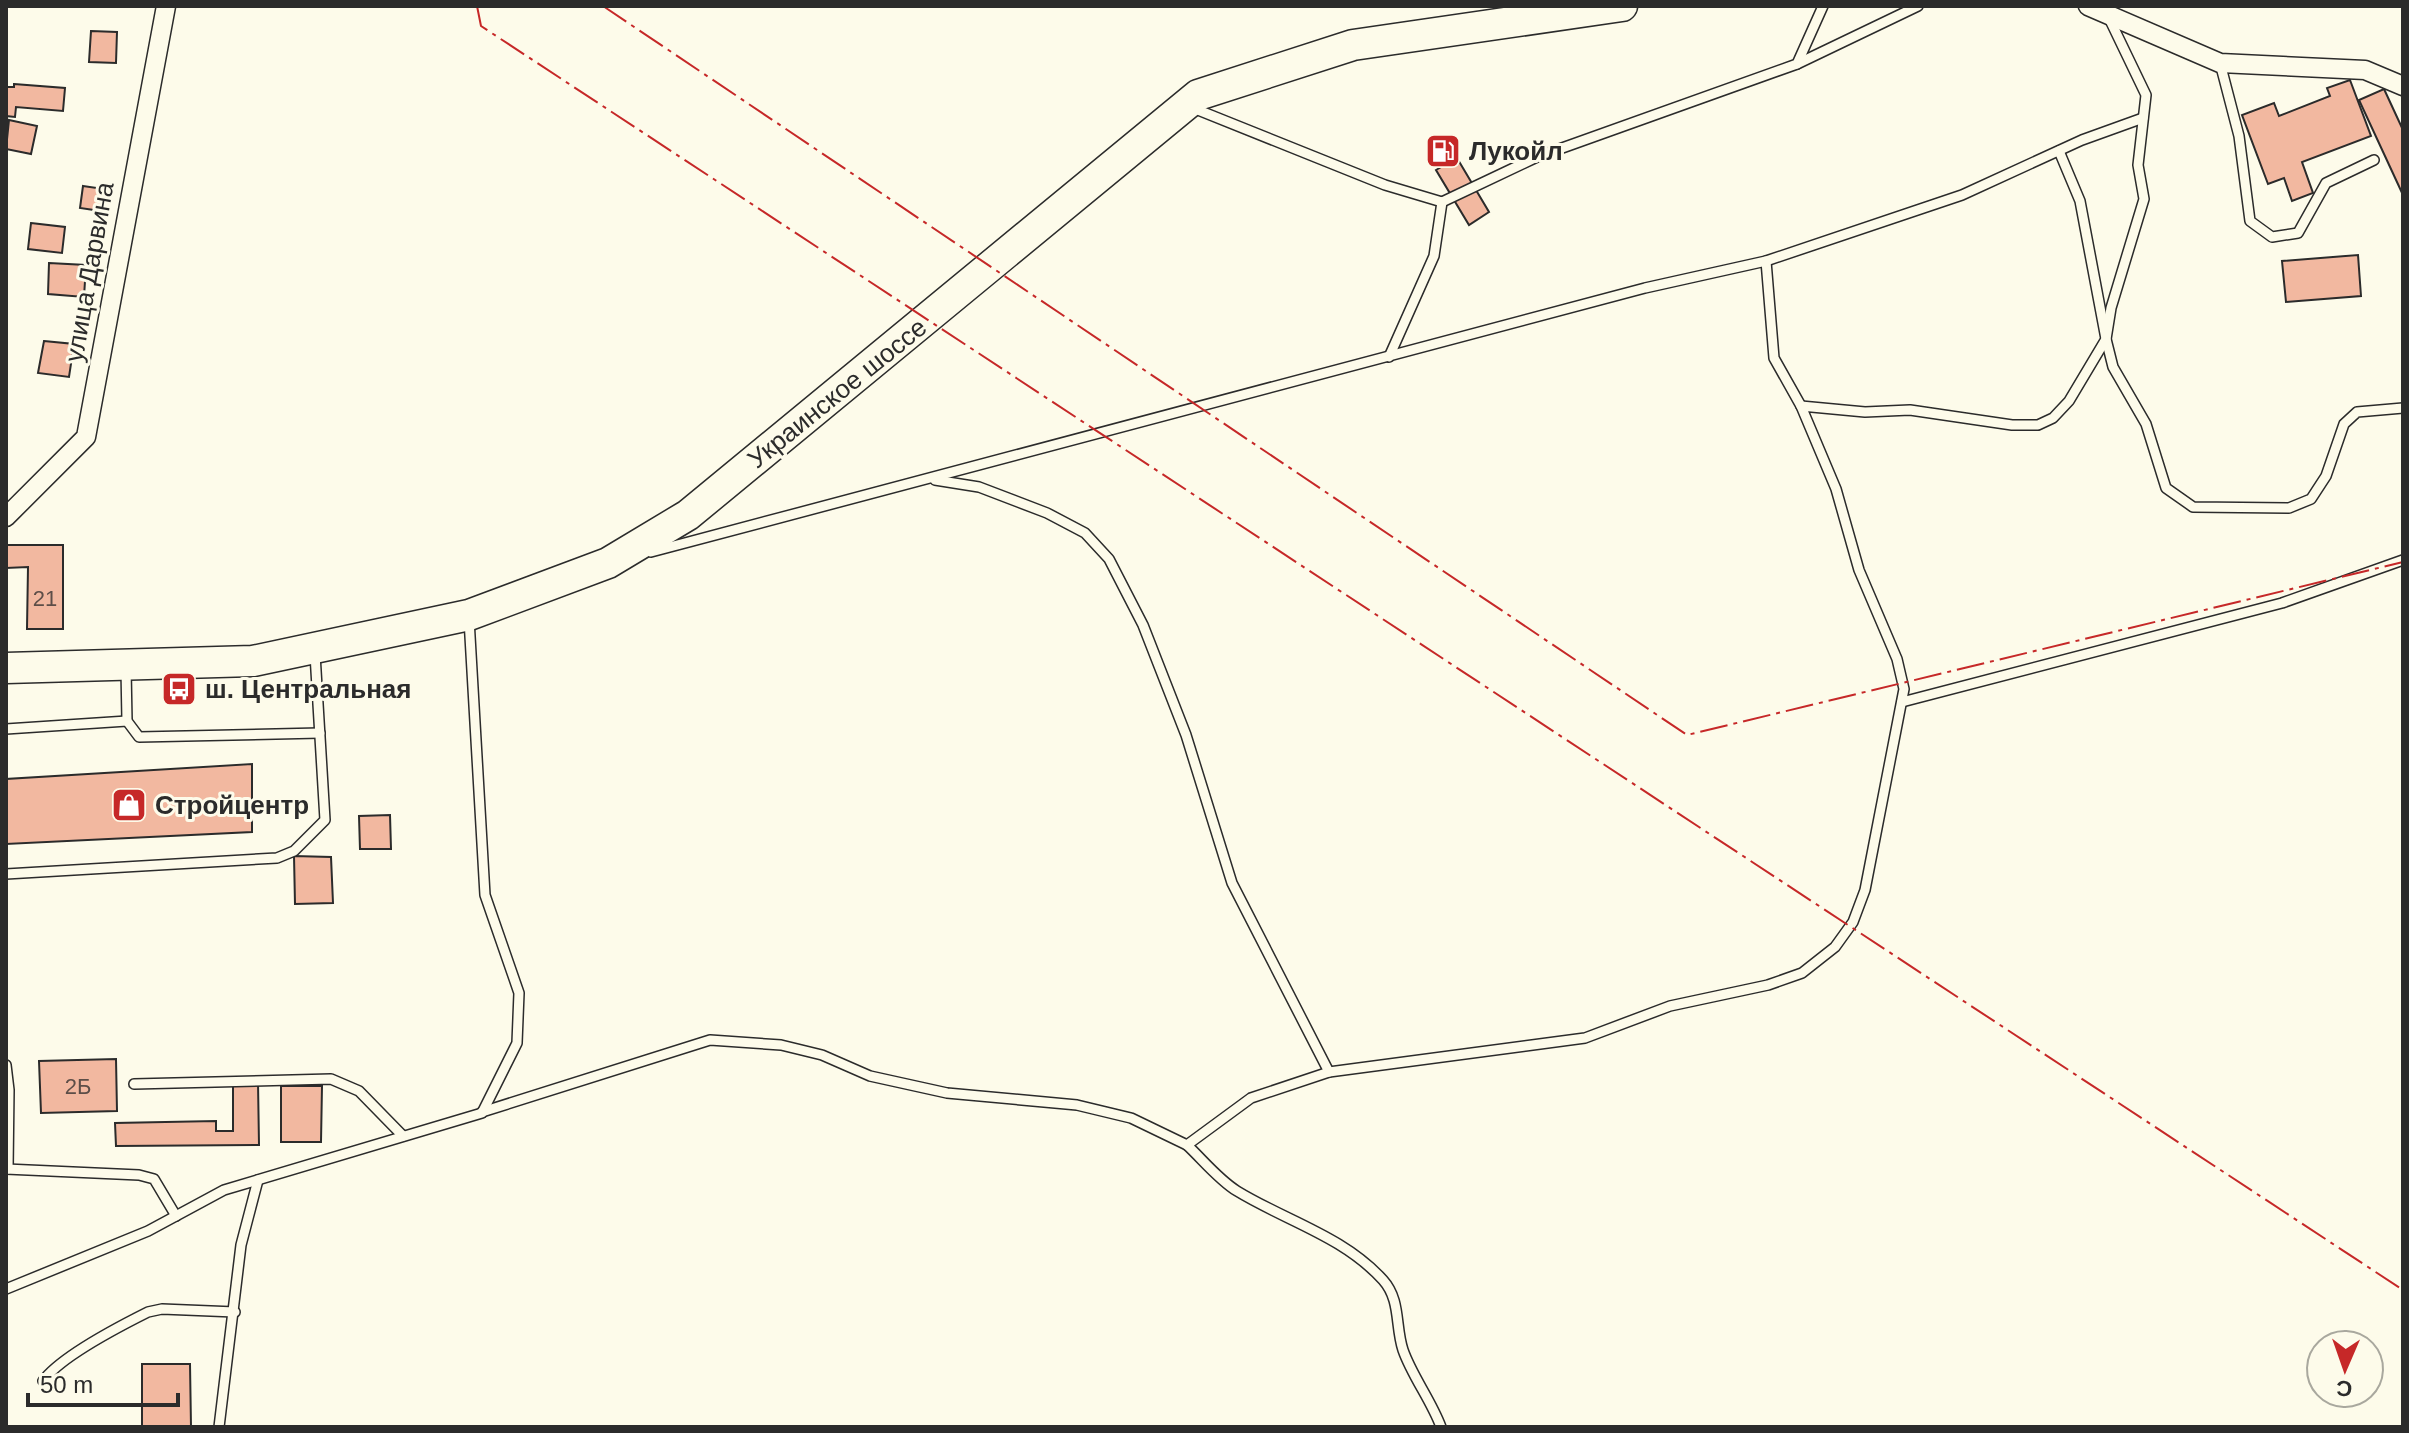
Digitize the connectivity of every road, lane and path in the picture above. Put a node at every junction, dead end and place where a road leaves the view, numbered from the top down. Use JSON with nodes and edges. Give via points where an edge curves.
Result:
{"nodes":[{"id":1,"x":166,"y":6,"type":"edge"},
{"id":2,"x":1622,"y":6,"type":"edge"},
{"id":3,"x":1823,"y":6,"type":"edge"},
{"id":4,"x":1918,"y":6,"type":"edge"},
{"id":5,"x":2088,"y":6,"type":"edge"},
{"id":6,"x":2107,"y":14,"type":"junction"},
{"id":7,"x":2220,"y":63,"type":"junction"},
{"id":8,"x":1797,"y":64,"type":"junction"},
{"id":9,"x":2403,"y":86,"type":"edge"},
{"id":10,"x":1186,"y":106,"type":"junction"},
{"id":11,"x":2143,"y":118,"type":"junction"},
{"id":12,"x":2059,"y":151,"type":"junction"},
{"id":13,"x":2374,"y":160,"type":"dead end"},
{"id":14,"x":1442,"y":202,"type":"junction"},
{"id":15,"x":1766,"y":261,"type":"junction"},
{"id":16,"x":2106,"y":339,"type":"junction"},
{"id":17,"x":1389,"y":357,"type":"junction"},
{"id":18,"x":1801,"y":406,"type":"junction"},
{"id":19,"x":2403,"y":408,"type":"edge"},
{"id":20,"x":932,"y":480,"type":"junction"},
{"id":21,"x":6,"y":517,"type":"edge"},
{"id":22,"x":2403,"y":560,"type":"edge"},
{"id":23,"x":608,"y":563,"type":"junction"},
{"id":24,"x":469,"y":615,"type":"junction"},
{"id":25,"x":314,"y":648,"type":"junction"},
{"id":26,"x":126,"y":665,"type":"junction"},
{"id":27,"x":6,"y":668,"type":"edge"},
{"id":28,"x":1902,"y":702,"type":"junction"},
{"id":29,"x":127,"y":721,"type":"junction"},
{"id":30,"x":6,"y":729,"type":"edge"},
{"id":31,"x":320,"y":733,"type":"junction"},
{"id":32,"x":6,"y":874,"type":"edge"},
{"id":33,"x":6,"y":1065,"type":"edge"},
{"id":34,"x":1329,"y":1072,"type":"junction"},
{"id":35,"x":134,"y":1084,"type":"dead end"},
{"id":36,"x":482,"y":1113,"type":"junction"},
{"id":37,"x":403,"y":1136,"type":"junction"},
{"id":38,"x":1187,"y":1145,"type":"junction"},
{"id":39,"x":7,"y":1169,"type":"edge"},
{"id":40,"x":258,"y":1180,"type":"junction"},
{"id":41,"x":176,"y":1216,"type":"junction"},
{"id":42,"x":6,"y":1289,"type":"edge"},
{"id":43,"x":235,"y":1312,"type":"junction"},
{"id":44,"x":43,"y":1381,"type":"dead end"},
{"id":45,"x":219,"y":1427,"type":"edge"},
{"id":46,"x":1441,"y":1427,"type":"edge"}],
"edges":[{"from":1,"to":21,"type":"street","name":"улица Дарвина","via":[[86,437]]},
{"from":2,"to":10,"type":"highway","name":"Украинское шоссе","via":[[1353,45],[1198,95]]},
{"from":3,"to":8,"type":"lane"},
{"from":4,"to":8,"type":"lane"},
{"from":5,"to":6,"type":"street"},
{"from":6,"to":7,"type":"street"},
{"from":6,"to":11,"type":"lane","via":[[2146,95]]},
{"from":7,"to":9,"type":"street","via":[[2365,70]]},
{"from":7,"to":13,"type":"lane","via":[[2239,136],[2250,221],[2272,237],[2298,233],[2326,183]]},
{"from":8,"to":14,"type":"lane","via":[[1537,157]]},
{"from":10,"to":14,"type":"lane","via":[[1385,185]]},
{"from":10,"to":23,"type":"highway","name":"Украинское шоссе","via":[[688,515]]},
{"from":11,"to":12,"type":"lane"},
{"from":11,"to":16,"type":"lane","via":[[2138,165],[2144,199]]},
{"from":12,"to":15,"type":"lane","via":[[1962,195]]},
{"from":12,"to":16,"type":"lane","via":[[2080,201]]},
{"from":14,"to":17,"type":"lane","via":[[1434,256]]},
{"from":15,"to":17,"type":"lane"},
{"from":15,"to":18,"type":"lane","via":[[1774,358]]},
{"from":16,"to":18,"type":"lane","via":[[2069,401],[2038,425],[1910,410]]},
{"from":16,"to":19,"type":"lane","via":[[2113,367],[2146,424],[2166,488],[2193,507],[2289,508],[2311,499],[2326,476],[2344,424],[2357,412]]},
{"from":17,"to":20,"type":"lane"},
{"from":18,"to":28,"type":"lane","via":[[1897,659]]},
{"from":20,"to":23,"type":"lane"},
{"from":20,"to":34,"type":"lane","via":[[979,487],[1047,513],[1085,533],[1109,559],[1143,625],[1186,735],[1232,883]]},
{"from":22,"to":28,"type":"lane","via":[[2282,603]]},
{"from":23,"to":24,"type":"highway","name":"Украинское шоссе"},
{"from":24,"to":25,"type":"highway","name":"Украинское шоссе"},
{"from":24,"to":36,"type":"lane","via":[[485,895],[519,993],[517,1043]]},
{"from":25,"to":26,"type":"highway","name":"Украинское шоссе","via":[[253,661]]},
{"from":25,"to":31,"type":"lane"},
{"from":26,"to":27,"type":"highway","name":"Украинское шоссе"},
{"from":26,"to":29,"type":"lane"},
{"from":28,"to":34,"type":"lane","via":[[1865,890],[1853,922],[1835,947],[1802,973],[1670,1006],[1585,1038]]},
{"from":29,"to":30,"type":"lane"},
{"from":29,"to":31,"type":"lane","via":[[139,737],[151,739]]},
{"from":31,"to":32,"type":"lane","via":[[325,820],[294,851],[277,858]]},
{"from":33,"to":39,"type":"lane"},
{"from":34,"to":38,"type":"lane","via":[[1251,1098]]},
{"from":35,"to":37,"type":"lane","via":[[331,1079],[359,1091]]},
{"from":36,"to":37,"type":"lane"},
{"from":36,"to":38,"type":"lane","via":[[710,1040],[781,1045],[822,1055],[870,1076],[947,1093],[1077,1105],[1131,1118]]},
{"from":37,"to":40,"type":"lane"},
{"from":38,"to":46,"type":"lane","via":[[1234,1189],[1313,1229],[1385,1282],[1397,1308],[1403,1350]]},
{"from":39,"to":41,"type":"lane","via":[[154,1179]]},
{"from":40,"to":41,"type":"lane","via":[[224,1190]]},
{"from":40,"to":43,"type":"lane","via":[[241,1245]]},
{"from":41,"to":42,"type":"lane"},
{"from":43,"to":44,"type":"lane","via":[[148,1312],[71,1354]]},
{"from":43,"to":45,"type":"lane"}]}
